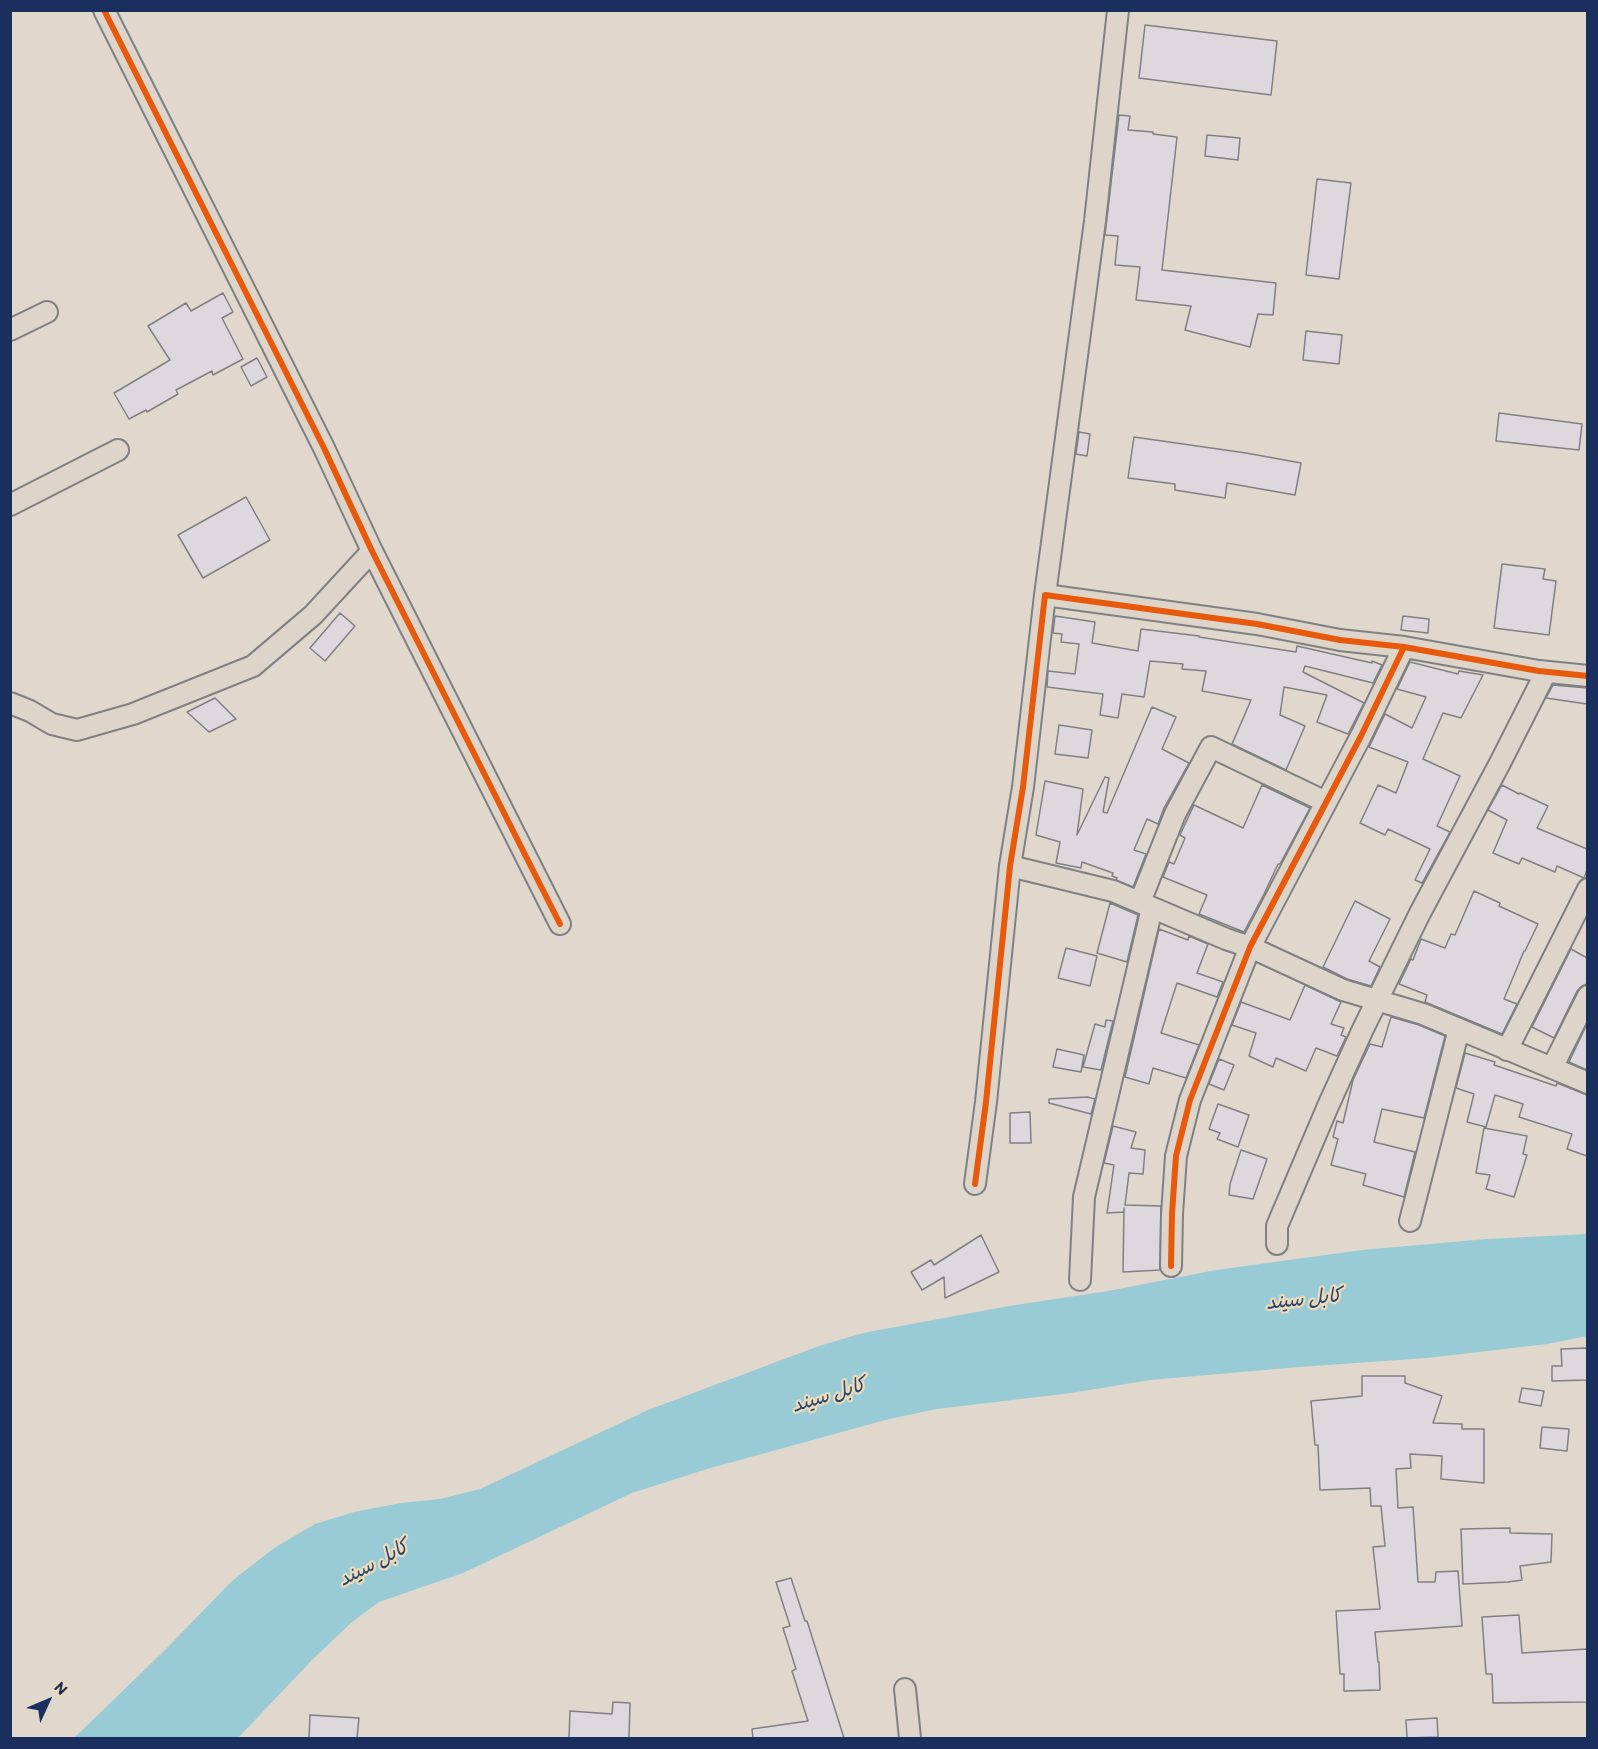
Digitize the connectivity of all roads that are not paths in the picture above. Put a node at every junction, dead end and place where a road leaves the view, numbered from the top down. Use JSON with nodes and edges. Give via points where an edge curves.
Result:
{"nodes":[{"id":1,"x":104,"y":10,"type":"edge"},
{"id":2,"x":1118,"y":10,"type":"edge"},
{"id":3,"x":47,"y":312,"type":"dead end"},
{"id":4,"x":10,"y":330,"type":"edge"},
{"id":5,"x":118,"y":450,"type":"dead end"},
{"id":6,"x":10,"y":505,"type":"edge"},
{"id":7,"x":372,"y":552,"type":"junction"},
{"id":8,"x":1045,"y":595,"type":"junction"},
{"id":9,"x":1404,"y":647,"type":"junction"},
{"id":10,"x":1546,"y":672,"type":"junction"},
{"id":11,"x":1587,"y":676,"type":"edge"},
{"id":12,"x":10,"y":703,"type":"edge"},
{"id":13,"x":1326,"y":802,"type":"junction"},
{"id":14,"x":1010,"y":866,"type":"junction"},
{"id":15,"x":1587,"y":889,"type":"edge"},
{"id":16,"x":1146,"y":905,"type":"junction"},
{"id":17,"x":560,"y":924,"type":"dead end"},
{"id":18,"x":1250,"y":947,"type":"junction"},
{"id":19,"x":1587,"y":996,"type":"edge"},
{"id":20,"x":1378,"y":1000,"type":"junction"},
{"id":21,"x":1459,"y":1029,"type":"junction"},
{"id":22,"x":1508,"y":1050,"type":"junction"},
{"id":23,"x":1552,"y":1068,"type":"junction"},
{"id":24,"x":1587,"y":1083,"type":"edge"},
{"id":25,"x":975,"y":1184,"type":"dead end"},
{"id":26,"x":1410,"y":1221,"type":"dead end"},
{"id":27,"x":1277,"y":1244,"type":"dead end"},
{"id":28,"x":1171,"y":1266,"type":"dead end"},
{"id":29,"x":1080,"y":1280,"type":"dead end"},
{"id":30,"x":905,"y":1689,"type":"dead end"},
{"id":31,"x":910,"y":1738,"type":"edge"}],
"edges":[{"from":1,"to":7,"type":"street","via":[[324,448]]},
{"from":2,"to":8,"type":"street","via":[[1095,221]]},
{"from":3,"to":4,"type":"street"},
{"from":5,"to":6,"type":"street"},
{"from":7,"to":12,"type":"street","via":[[313,615],[252,666],[133,714],[77,730],[52,724]]},
{"from":7,"to":17,"type":"street"},
{"from":8,"to":9,"type":"street"},
{"from":8,"to":14,"type":"street"},
{"from":9,"to":10,"type":"street"},
{"from":9,"to":13,"type":"street"},
{"from":10,"to":11,"type":"street"},
{"from":10,"to":20,"type":"street"},
{"from":13,"to":16,"type":"street","via":[[1211,747],[1175,814]]},
{"from":13,"to":18,"type":"street"},
{"from":14,"to":16,"type":"street","via":[[1113,891]]},
{"from":14,"to":25,"type":"street"},
{"from":15,"to":22,"type":"street"},
{"from":16,"to":18,"type":"street"},
{"from":16,"to":29,"type":"street","via":[[1084,1197]]},
{"from":18,"to":20,"type":"street","via":[[1343,990]]},
{"from":18,"to":28,"type":"street","via":[[1190,1100],[1176,1156]]},
{"from":19,"to":23,"type":"street"},
{"from":20,"to":21,"type":"street"},
{"from":20,"to":27,"type":"street","via":[[1277,1226]]},
{"from":21,"to":22,"type":"street"},
{"from":21,"to":26,"type":"street"},
{"from":22,"to":23,"type":"street"},
{"from":23,"to":24,"type":"street"},
{"from":30,"to":31,"type":"street"}]}
